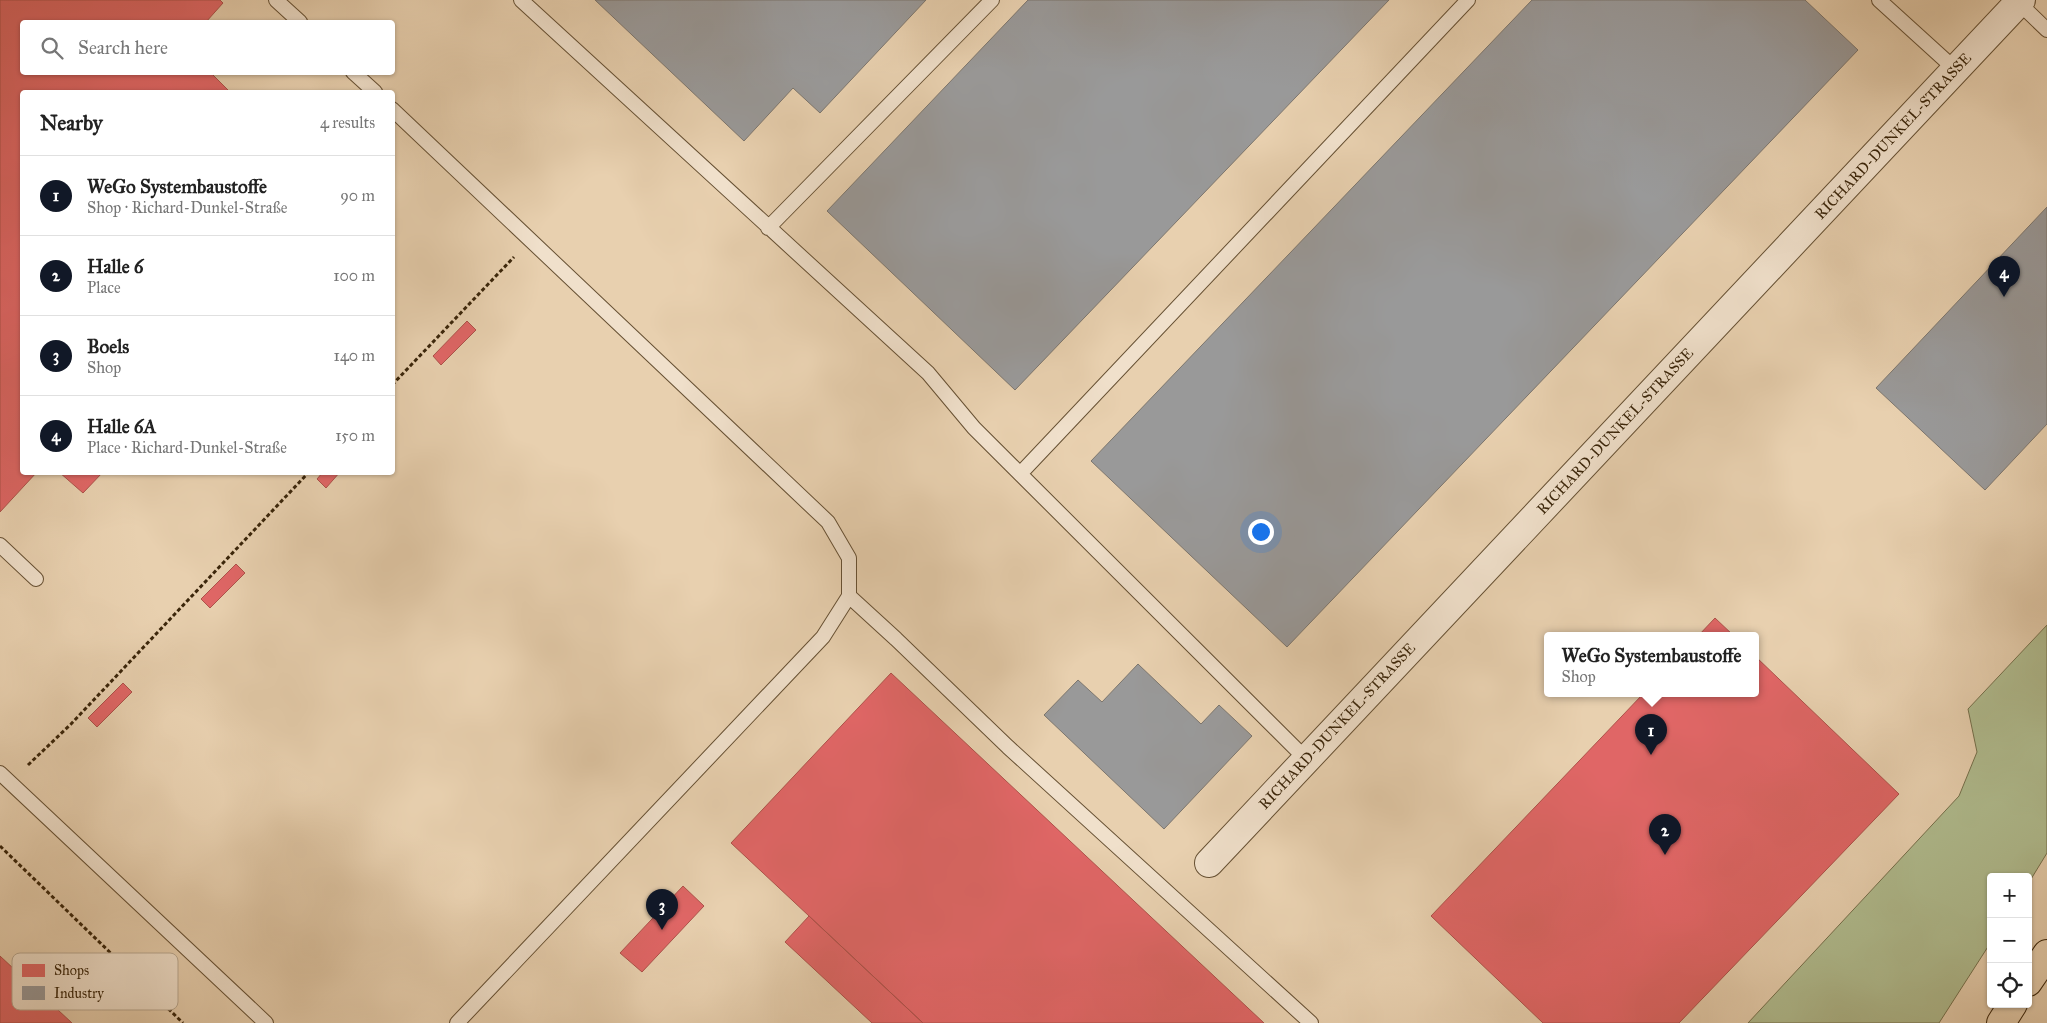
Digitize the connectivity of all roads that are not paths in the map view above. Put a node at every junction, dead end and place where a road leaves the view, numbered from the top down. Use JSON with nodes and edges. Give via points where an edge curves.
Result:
{"nodes":[{"id":1,"x":276,"y":0,"type":"edge"},
{"id":2,"x":521,"y":0,"type":"edge"},
{"id":3,"x":992,"y":0,"type":"edge"},
{"id":4,"x":1468,"y":0,"type":"edge"},
{"id":5,"x":1878,"y":0,"type":"edge"},
{"id":6,"x":2020,"y":2,"type":"edge"},
{"id":7,"x":298,"y":20,"type":"edge"},
{"id":8,"x":2047,"y":30,"type":"edge"},
{"id":9,"x":1956,"y":70,"type":"junction"},
{"id":10,"x":356,"y":75,"type":"edge"},
{"id":11,"x":373,"y":90,"type":"edge"},
{"id":12,"x":395,"y":112,"type":"edge"},
{"id":13,"x":768,"y":228,"type":"junction"},
{"id":14,"x":1020,"y":474,"type":"junction"},
{"id":15,"x":0,"y":545,"type":"edge"},
{"id":16,"x":36,"y":579,"type":"dead end"},
{"id":17,"x":849,"y":596,"type":"junction"},
{"id":18,"x":1306,"y":759,"type":"junction"},
{"id":19,"x":5,"y":778,"type":"edge"},
{"id":20,"x":1209,"y":863,"type":"dead end"},
{"id":21,"x":2047,"y":954,"type":"edge"},
{"id":22,"x":2032,"y":976,"type":"edge"},
{"id":23,"x":2010,"y":1008,"type":"edge"},
{"id":24,"x":266,"y":1023,"type":"edge"},
{"id":25,"x":457,"y":1023,"type":"edge"},
{"id":26,"x":1311,"y":1023,"type":"edge"},
{"id":27,"x":2001,"y":1023,"type":"edge"}],
"edges":[{"from":1,"to":7,"type":"lane"},
{"from":2,"to":13,"type":"lane"},
{"from":3,"to":13,"type":"lane"},
{"from":4,"to":14,"type":"lane"},
{"from":5,"to":9,"type":"lane"},
{"from":6,"to":8,"type":"lane"},
{"from":6,"to":9,"type":"street","name":"RICHARD-DUNKEL-STRASSE"},
{"from":9,"to":18,"type":"street","name":"RICHARD-DUNKEL-STRASSE"},
{"from":10,"to":11,"type":"lane"},
{"from":12,"to":17,"type":"lane","via":[[828,522],[849,558]]},
{"from":13,"to":14,"type":"lane","via":[[928,373],[974,428]]},
{"from":14,"to":18,"type":"lane"},
{"from":15,"to":16,"type":"lane"},
{"from":17,"to":25,"type":"lane","via":[[823,638]]},
{"from":17,"to":26,"type":"lane","via":[[1008,747]]},
{"from":18,"to":20,"type":"street","name":"RICHARD-DUNKEL-STRASSE"},
{"from":19,"to":24,"type":"lane"},
{"from":21,"to":22,"type":"highway"},
{"from":23,"to":27,"type":"highway"}]}
